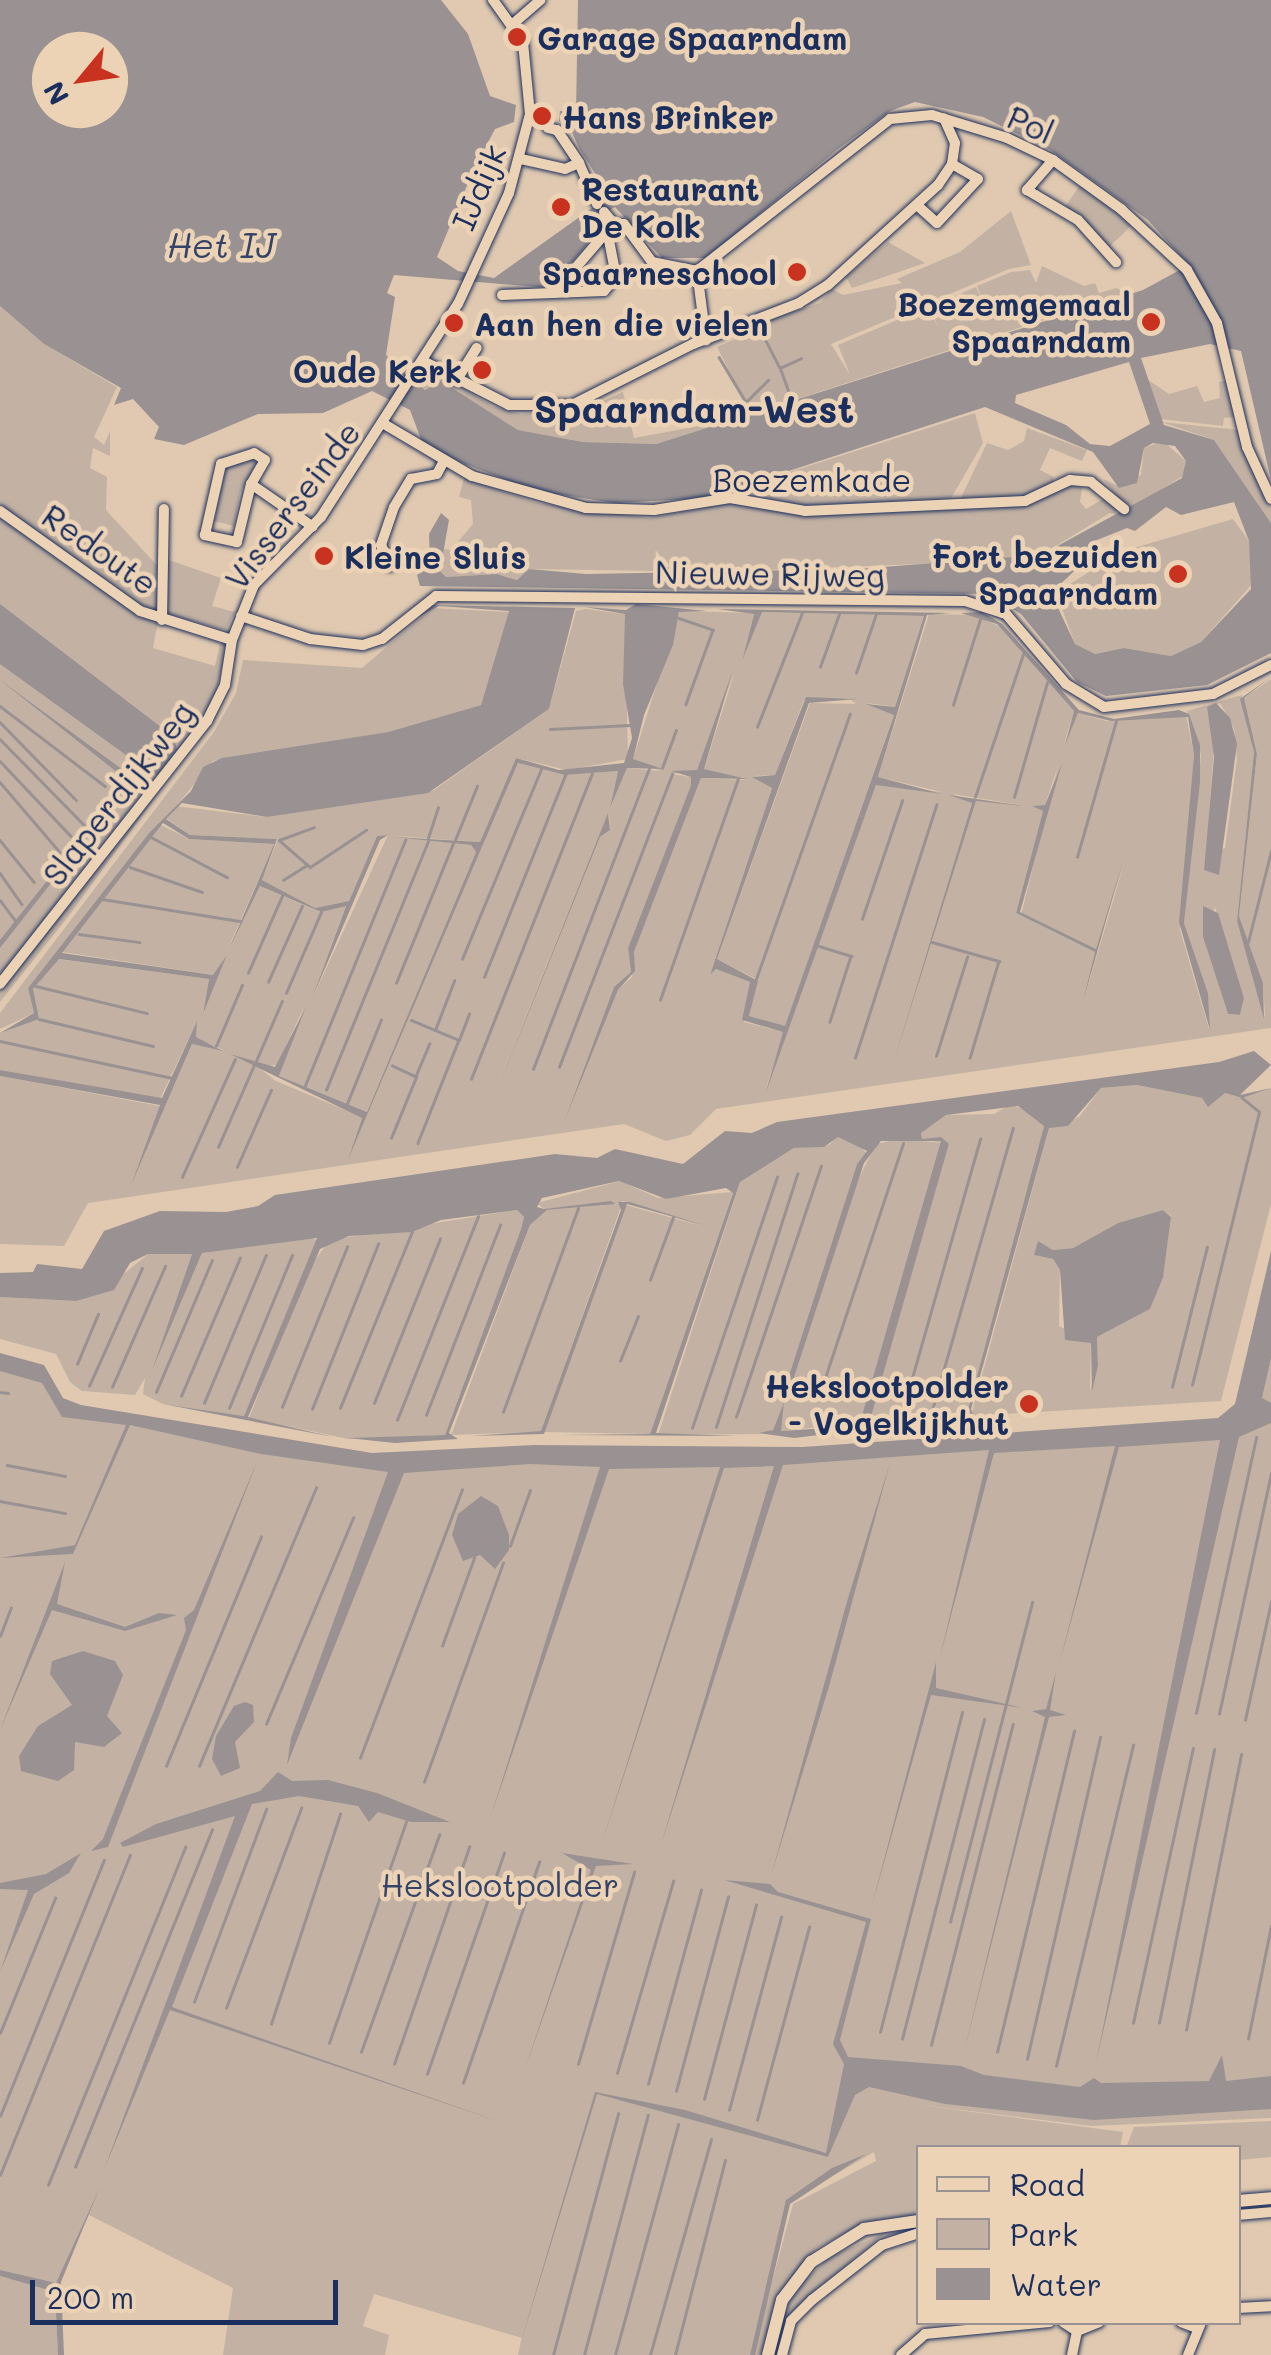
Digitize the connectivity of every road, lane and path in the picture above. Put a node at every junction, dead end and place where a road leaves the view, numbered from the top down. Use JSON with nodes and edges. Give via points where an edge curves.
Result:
{"nodes":[{"id":1,"x":492,"y":0,"type":"edge"},
{"id":2,"x":540,"y":0,"type":"edge"},
{"id":3,"x":514,"y":23,"type":"junction"},
{"id":4,"x":944,"y":118,"type":"junction"},
{"id":5,"x":548,"y":128,"type":"dead end"},
{"id":6,"x":521,"y":159,"type":"junction"},
{"id":7,"x":1053,"y":160,"type":"junction"},
{"id":8,"x":579,"y":164,"type":"junction"},
{"id":9,"x":952,"y":164,"type":"junction"},
{"id":10,"x":918,"y":206,"type":"junction"},
{"id":11,"x":611,"y":227,"type":"junction"},
{"id":12,"x":1116,"y":262,"type":"dead end"},
{"id":13,"x":697,"y":271,"type":"junction"},
{"id":14,"x":554,"y":293,"type":"junction"},
{"id":15,"x":502,"y":294,"type":"dead end"},
{"id":16,"x":706,"y":340,"type":"junction"},
{"id":17,"x":477,"y":348,"type":"dead end"},
{"id":18,"x":425,"y":362,"type":"junction"},
{"id":19,"x":456,"y":381,"type":"junction"},
{"id":20,"x":397,"y":404,"type":"joint"},
{"id":21,"x":384,"y":424,"type":"junction"},
{"id":22,"x":444,"y":461,"type":"junction"},
{"id":23,"x":251,"y":484,"type":"junction"},
{"id":24,"x":1271,"y":499,"type":"edge"},
{"id":25,"x":164,"y":509,"type":"dead end"},
{"id":26,"x":1124,"y":509,"type":"dead end"},
{"id":27,"x":0,"y":511,"type":"edge"},
{"id":28,"x":313,"y":527,"type":"junction"},
{"id":29,"x":390,"y":566,"type":"dead end"},
{"id":30,"x":241,"y":616,"type":"junction"},
{"id":31,"x":162,"y":620,"type":"junction"},
{"id":32,"x":232,"y":640,"type":"junction"},
{"id":33,"x":1271,"y":666,"type":"edge"},
{"id":34,"x":0,"y":984,"type":"edge"},
{"id":35,"x":1271,"y":2198,"type":"edge"},
{"id":36,"x":1241,"y":2201,"type":"edge"},
{"id":37,"x":1271,"y":2212,"type":"edge"},
{"id":38,"x":1241,"y":2214,"type":"edge"},
{"id":39,"x":916,"y":2220,"type":"edge"},
{"id":40,"x":916,"y":2234,"type":"edge"},
{"id":41,"x":1271,"y":2306,"type":"edge"},
{"id":42,"x":1241,"y":2308,"type":"edge"},
{"id":43,"x":1018,"y":2325,"type":"edge"},
{"id":44,"x":1068,"y":2325,"type":"edge"},
{"id":45,"x":1092,"y":2325,"type":"edge"},
{"id":46,"x":1199,"y":2325,"type":"edge"},
{"id":47,"x":1077,"y":2331,"type":"junction"},
{"id":48,"x":768,"y":2355,"type":"edge"},
{"id":49,"x":782,"y":2355,"type":"edge"},
{"id":50,"x":901,"y":2355,"type":"edge"},
{"id":51,"x":1072,"y":2355,"type":"edge"},
{"id":52,"x":1188,"y":2355,"type":"edge"}],
"edges":[{"from":1,"to":3,"type":"street"},
{"from":2,"to":3,"type":"street"},
{"from":3,"to":6,"type":"street","name":"IJdijk","via":[[530,88]]},
{"from":4,"to":7,"type":"street","name":"Pol"},
{"from":4,"to":9,"type":"street","via":[[955,143]]},
{"from":4,"to":13,"type":"street","name":"Pol","via":[[890,119]]},
{"from":5,"to":8,"type":"street"},
{"from":6,"to":8,"type":"street","via":[[565,168]]},
{"from":6,"to":18,"type":"street","name":"IJdijk"},
{"from":7,"to":12,"type":"street","via":[[1027,190],[1078,220]]},
{"from":7,"to":24,"type":"street","name":"Pol","via":[[1182,265],[1212,312],[1247,446]]},
{"from":8,"to":11,"type":"street"},
{"from":9,"to":10,"type":"street"},
{"from":9,"to":10,"type":"street","via":[[978,179],[937,223]]},
{"from":10,"to":16,"type":"street","via":[[828,285]]},
{"from":11,"to":13,"type":"street","via":[[624,224],[652,262]]},
{"from":11,"to":14,"type":"street"},
{"from":11,"to":14,"type":"street","via":[[616,276],[610,287]]},
{"from":13,"to":16,"type":"street"},
{"from":14,"to":15,"type":"street"},
{"from":16,"to":19,"type":"street","via":[[572,405],[509,405]]},
{"from":17,"to":19,"type":"street"},
{"from":18,"to":19,"type":"street"},
{"from":18,"to":20,"type":"street","name":"IJdijk"},
{"from":20,"to":21,"type":"street","name":"Visserseinde"},
{"from":21,"to":22,"type":"street","name":"Boezemkade"},
{"from":21,"to":28,"type":"street","name":"Visserseinde"},
{"from":22,"to":26,"type":"street","name":"Boezemkade","via":[[531,497],[586,508],[654,510],[730,498],[805,510],[1025,501],[1070,480],[1091,482]]},
{"from":22,"to":29,"type":"street","via":[[436,474],[410,480],[394,507],[381,545]]},
{"from":23,"to":23,"type":"street","via":[[266,460],[254,453],[221,464],[205,535],[237,542]]},
{"from":23,"to":28,"type":"street"},
{"from":25,"to":31,"type":"street"},
{"from":27,"to":31,"type":"street","name":"Redoute","via":[[118,598]]},
{"from":28,"to":30,"type":"street","name":"Visserseinde","via":[[258,580]]},
{"from":30,"to":32,"type":"street","name":"Slaperdijkweg"},
{"from":30,"to":33,"type":"street","name":"Nieuwe Rijweg","via":[[310,639],[363,644],[382,638],[436,596],[965,601],[1006,614],[1082,698],[1122,708],[1212,694]]},
{"from":31,"to":32,"type":"street","name":"Redoute"},
{"from":32,"to":34,"type":"street","name":"Slaperdijkweg","via":[[225,685],[207,722]]},
{"from":35,"to":36,"type":"main road"},
{"from":37,"to":38,"type":"street"},
{"from":39,"to":48,"type":"main road","via":[[864,2229],[816,2257],[782,2300]]},
{"from":40,"to":49,"type":"street","via":[[882,2245],[812,2300],[791,2321]]},
{"from":41,"to":42,"type":"street"},
{"from":43,"to":50,"type":"street","via":[[925,2334]]},
{"from":44,"to":47,"type":"street"},
{"from":45,"to":47,"type":"street"},
{"from":46,"to":52,"type":"street"},
{"from":47,"to":51,"type":"street"}]}
